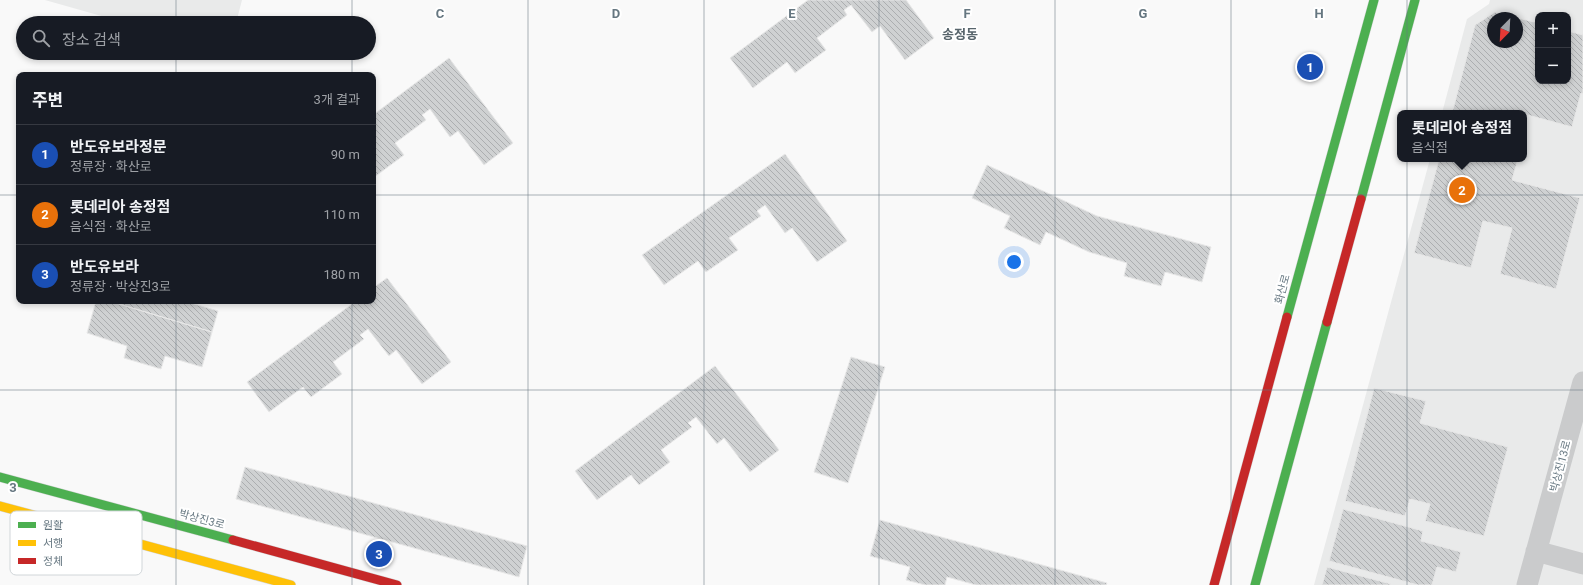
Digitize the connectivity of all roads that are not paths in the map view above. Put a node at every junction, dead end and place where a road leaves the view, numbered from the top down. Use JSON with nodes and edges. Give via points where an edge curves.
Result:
{"nodes":[{"id":1,"x":1374,"y":0,"type":"edge"},
{"id":2,"x":1415,"y":0,"type":"edge"},
{"id":3,"x":1583,"y":382,"type":"edge"},
{"id":4,"x":0,"y":477,"type":"edge"},
{"id":5,"x":0,"y":506,"type":"edge"},
{"id":6,"x":18,"y":511,"type":"edge"},
{"id":7,"x":125,"y":511,"type":"edge"},
{"id":8,"x":142,"y":516,"type":"edge"},
{"id":9,"x":142,"y":545,"type":"edge"},
{"id":10,"x":1536,"y":551,"type":"junction"},
{"id":11,"x":1583,"y":564,"type":"edge"},
{"id":12,"x":291,"y":585,"type":"edge"},
{"id":13,"x":397,"y":585,"type":"edge"},
{"id":14,"x":1214,"y":585,"type":"edge"},
{"id":15,"x":1255,"y":585,"type":"edge"},
{"id":16,"x":1527,"y":585,"type":"edge"}],
"edges":[{"from":1,"to":14,"type":"street","name":"화산로"},
{"from":2,"to":15,"type":"street"},
{"from":3,"to":10,"type":"street","name":"박상진13로"},
{"from":4,"to":7,"type":"street","name":"박상진3로"},
{"from":5,"to":6,"type":"street"},
{"from":8,"to":13,"type":"street","name":"박상진3로"},
{"from":9,"to":12,"type":"street"},
{"from":10,"to":11,"type":"street"},
{"from":10,"to":16,"type":"street","name":"박상진13로"}]}
